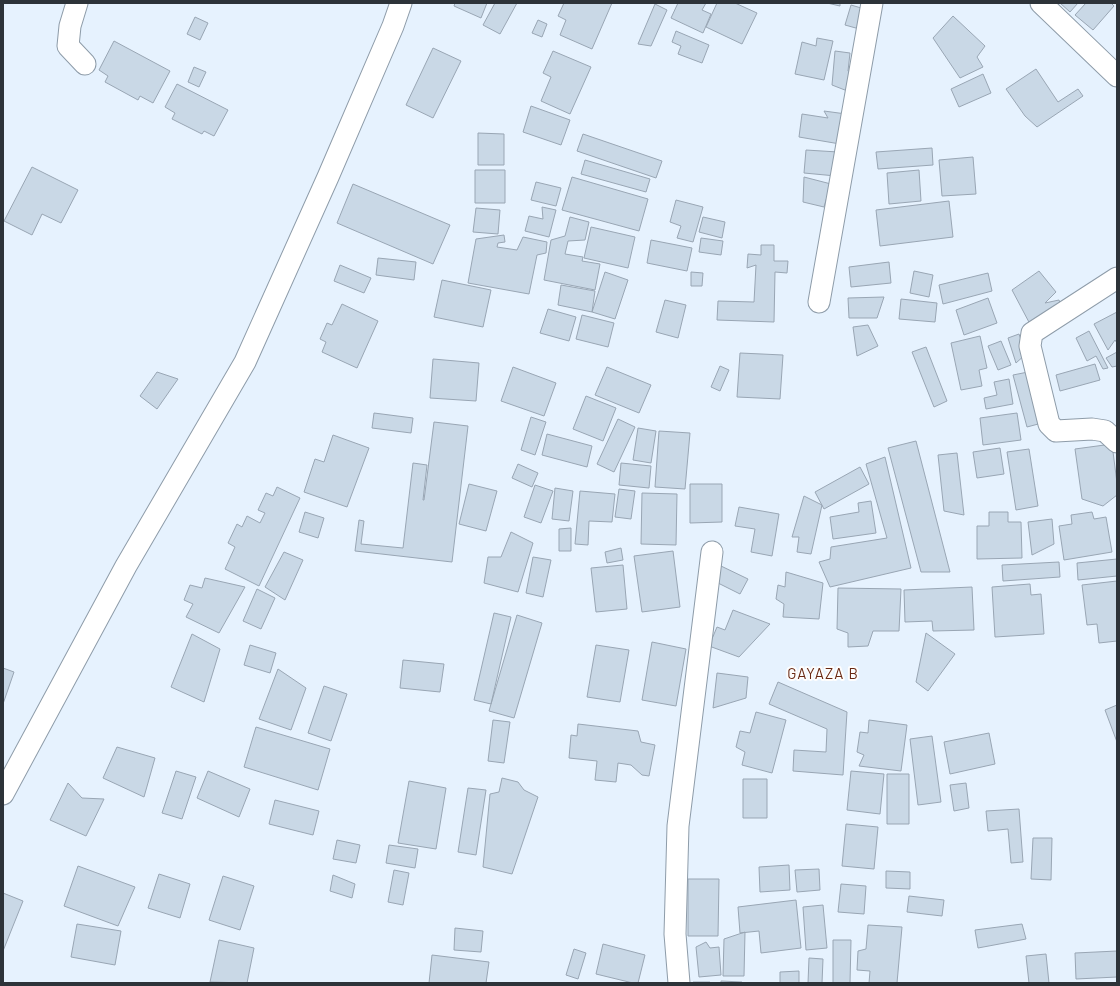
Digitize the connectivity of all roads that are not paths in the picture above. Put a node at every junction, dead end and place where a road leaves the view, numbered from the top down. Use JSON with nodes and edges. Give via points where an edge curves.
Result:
{"nodes":[{"id":1,"x":77,"y":3,"type":"edge"},
{"id":2,"x":401,"y":3,"type":"edge"},
{"id":3,"x":872,"y":3,"type":"edge"},
{"id":4,"x":1041,"y":3,"type":"edge"},
{"id":5,"x":85,"y":64,"type":"dead end"},
{"id":6,"x":1117,"y":76,"type":"edge"},
{"id":7,"x":1117,"y":278,"type":"edge"},
{"id":8,"x":819,"y":302,"type":"dead end"},
{"id":9,"x":1117,"y":442,"type":"edge"},
{"id":10,"x":712,"y":552,"type":"dead end"},
{"id":11,"x":3,"y":794,"type":"edge"},
{"id":12,"x":679,"y":983,"type":"edge"}],
"edges":[{"from":1,"to":5,"type":"street","via":[[70,26],[68,46]]},
{"from":2,"to":11,"type":"street","via":[[328,177],[244,362],[126,566]]},
{"from":3,"to":8,"type":"street"},
{"from":4,"to":6,"type":"street"},
{"from":7,"to":9,"type":"street","via":[[1032,333],[1030,346],[1049,424],[1056,431],[1105,431]]},
{"from":10,"to":12,"type":"street","via":[[678,826],[675,934]]}]}
